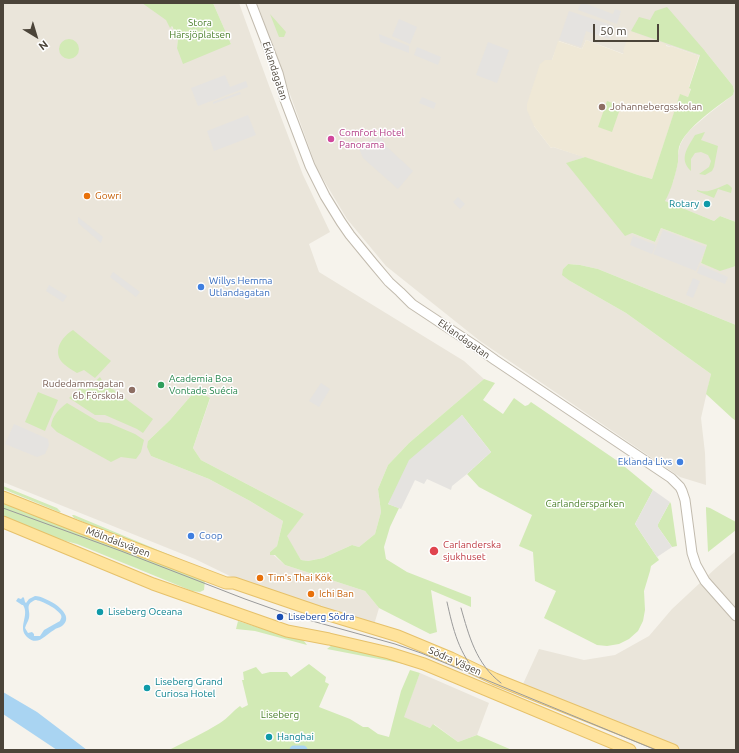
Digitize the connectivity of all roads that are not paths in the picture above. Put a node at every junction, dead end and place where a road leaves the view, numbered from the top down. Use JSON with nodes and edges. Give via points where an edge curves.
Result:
{"nodes":[{"id":1,"x":251,"y":3,"type":"edge"},
{"id":2,"x":3,"y":497,"type":"edge"},
{"id":3,"x":3,"y":522,"type":"edge"},
{"id":4,"x":234,"y":583,"type":"joint"},
{"id":5,"x":736,"y":616,"type":"edge"},
{"id":6,"x":630,"y":750,"type":"edge"},
{"id":7,"x":673,"y":750,"type":"edge"}],
"edges":[{"from":1,"to":5,"type":"street","name":"Eklandagatan","via":[[314,176],[350,235],[412,304],[676,482],[686,500],[692,553],[696,565],[705,581]]},
{"from":2,"to":4,"type":"main road","name":"Mölndalsvägen","via":[[226,583]]},
{"from":3,"to":6,"type":"main road","name":"Södra Vägen","via":[[147,582],[287,631],[389,653],[424,664]]},
{"from":4,"to":7,"type":"main road","name":"Södra Vägen","via":[[398,636]]}]}
